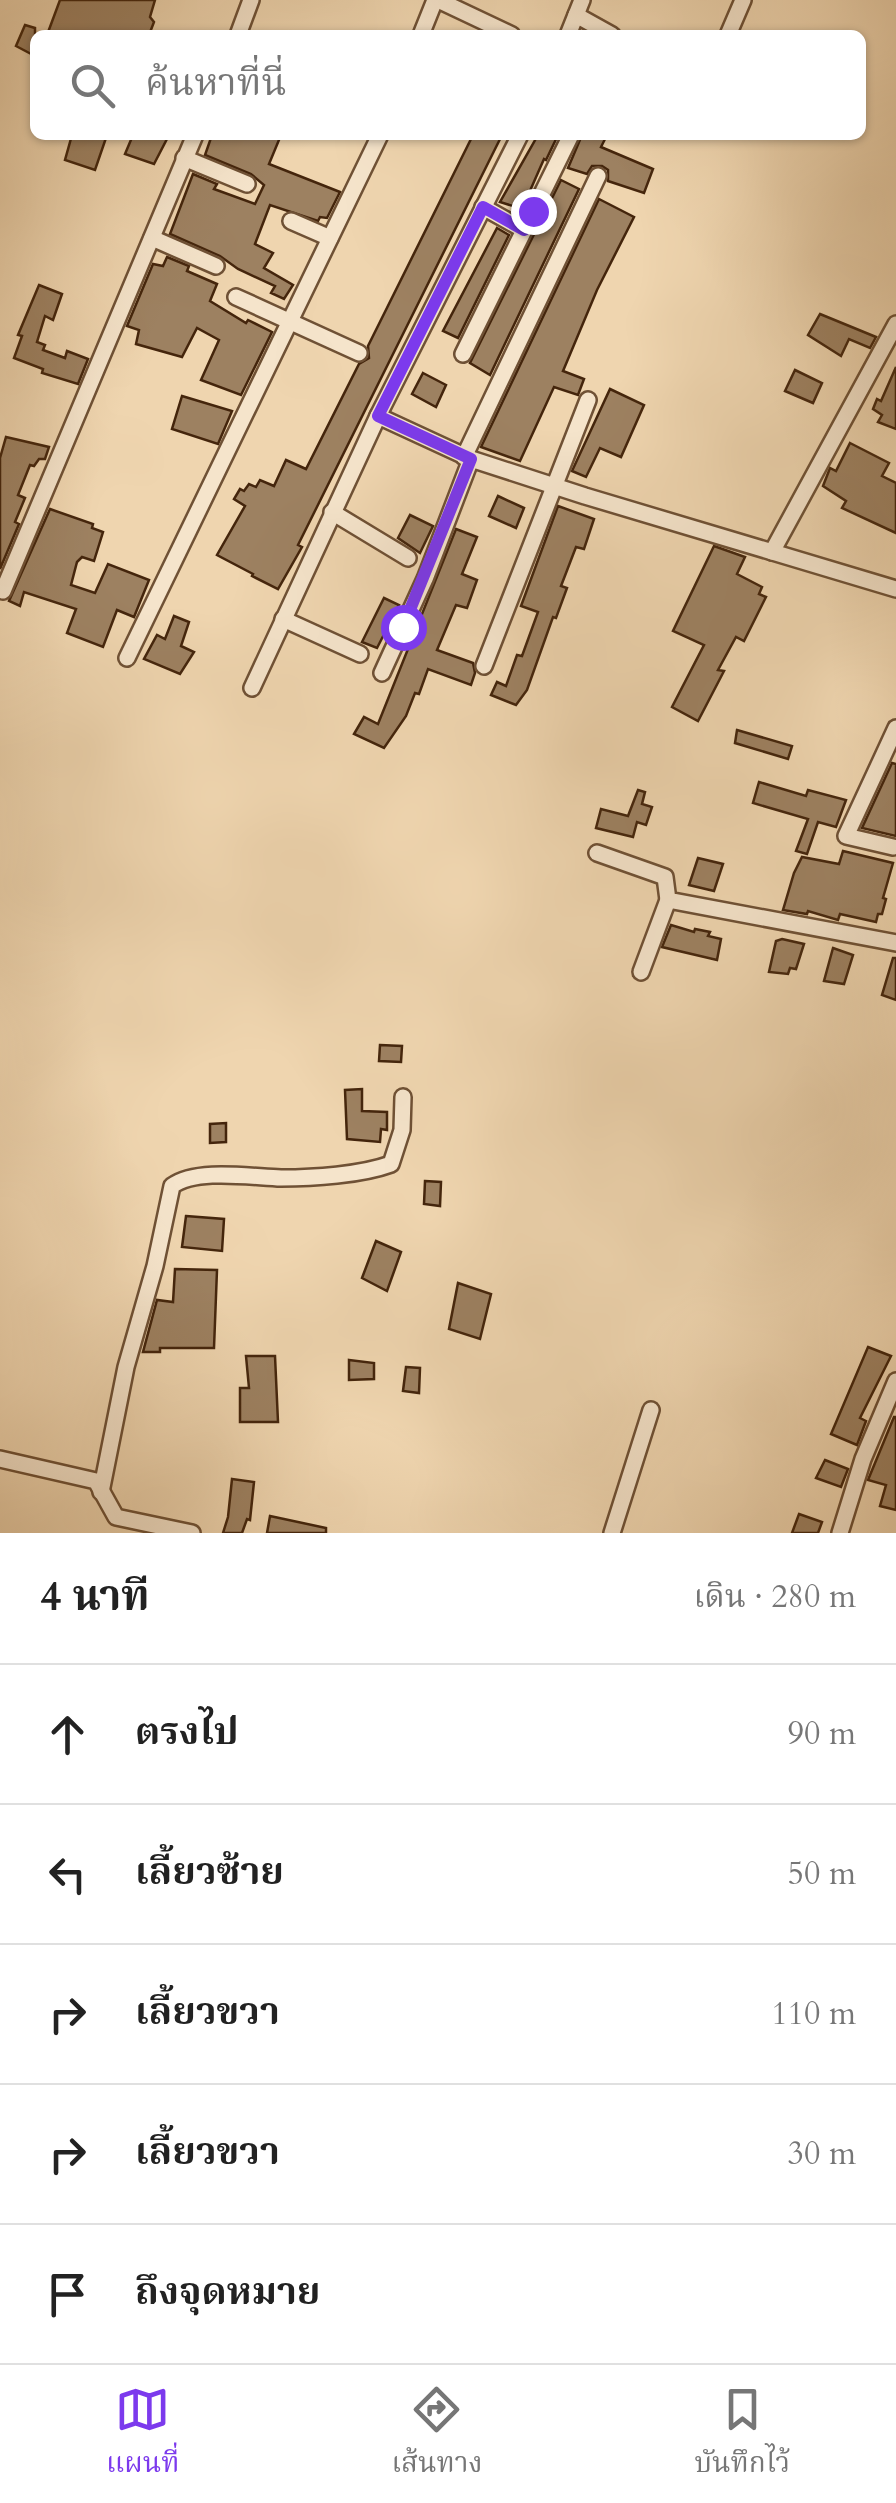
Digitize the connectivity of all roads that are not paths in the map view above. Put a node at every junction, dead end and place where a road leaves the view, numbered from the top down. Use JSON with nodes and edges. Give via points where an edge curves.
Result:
{"nodes":[{"id":1,"x":251,"y":0,"type":"edge"},
{"id":2,"x":436,"y":0,"type":"edge"},
{"id":3,"x":743,"y":0,"type":"edge"},
{"id":4,"x":579,"y":8,"type":"edge"},
{"id":5,"x":240,"y":30,"type":"edge"},
{"id":6,"x":423,"y":30,"type":"edge"},
{"id":7,"x":501,"y":30,"type":"edge"},
{"id":8,"x":606,"y":30,"type":"edge"},
{"id":9,"x":730,"y":30,"type":"edge"},
{"id":10,"x":193,"y":140,"type":"edge"},
{"id":11,"x":378,"y":140,"type":"edge"},
{"id":12,"x":517,"y":140,"type":"edge"},
{"id":13,"x":569,"y":140,"type":"edge"},
{"id":14,"x":184,"y":158,"type":"junction"},
{"id":15,"x":598,"y":176,"type":"dead end"},
{"id":16,"x":246,"y":184,"type":"dead end"},
{"id":17,"x":483,"y":207,"type":"junction"},
{"id":18,"x":291,"y":221,"type":"dead end"},
{"id":19,"x":524,"y":230,"type":"junction"},
{"id":20,"x":152,"y":238,"type":"junction"},
{"id":21,"x":330,"y":238,"type":"junction"},
{"id":22,"x":216,"y":266,"type":"dead end"},
{"id":23,"x":236,"y":297,"type":"dead end"},
{"id":24,"x":290,"y":320,"type":"junction"},
{"id":25,"x":896,"y":324,"type":"edge"},
{"id":26,"x":359,"y":353,"type":"dead end"},
{"id":27,"x":463,"y":354,"type":"dead end"},
{"id":28,"x":588,"y":400,"type":"dead end"},
{"id":29,"x":378,"y":416,"type":"junction"},
{"id":30,"x":467,"y":458,"type":"junction"},
{"id":31,"x":554,"y":486,"type":"junction"},
{"id":32,"x":332,"y":512,"type":"junction"},
{"id":33,"x":772,"y":552,"type":"junction"},
{"id":34,"x":408,"y":558,"type":"dead end"},
{"id":35,"x":896,"y":588,"type":"edge"},
{"id":36,"x":3,"y":591,"type":"dead end"},
{"id":37,"x":283,"y":620,"type":"junction"},
{"id":38,"x":360,"y":654,"type":"dead end"},
{"id":39,"x":127,"y":658,"type":"dead end"},
{"id":40,"x":484,"y":666,"type":"dead end"},
{"id":41,"x":382,"y":673,"type":"dead end"},
{"id":42,"x":252,"y":688,"type":"dead end"},
{"id":43,"x":896,"y":728,"type":"edge"},
{"id":44,"x":893,"y":847,"type":"dead end"},
{"id":45,"x":598,"y":853,"type":"dead end"},
{"id":46,"x":668,"y":900,"type":"junction"},
{"id":47,"x":896,"y":943,"type":"edge"},
{"id":48,"x":641,"y":972,"type":"dead end"},
{"id":49,"x":403,"y":1096,"type":"dead end"},
{"id":50,"x":896,"y":1382,"type":"edge"},
{"id":51,"x":651,"y":1410,"type":"dead end"},
{"id":52,"x":0,"y":1458,"type":"edge"},
{"id":53,"x":101,"y":1492,"type":"junction"},
{"id":54,"x":192,"y":1533,"type":"edge"},
{"id":55,"x":612,"y":1533,"type":"edge"},
{"id":56,"x":840,"y":1533,"type":"edge"}],
"edges":[{"from":1,"to":5,"type":"street"},
{"from":2,"to":6,"type":"street"},
{"from":2,"to":7,"type":"street"},
{"from":3,"to":9,"type":"street"},
{"from":4,"to":8,"type":"street"},
{"from":10,"to":14,"type":"street"},
{"from":11,"to":21,"type":"street"},
{"from":12,"to":17,"type":"street"},
{"from":13,"to":19,"type":"street"},
{"from":14,"to":16,"type":"street"},
{"from":14,"to":20,"type":"street"},
{"from":15,"to":30,"type":"street"},
{"from":17,"to":19,"type":"street"},
{"from":17,"to":29,"type":"street"},
{"from":18,"to":21,"type":"street"},
{"from":19,"to":27,"type":"street"},
{"from":20,"to":22,"type":"street"},
{"from":20,"to":36,"type":"street"},
{"from":21,"to":24,"type":"street"},
{"from":23,"to":24,"type":"street"},
{"from":24,"to":26,"type":"street"},
{"from":24,"to":39,"type":"street"},
{"from":25,"to":33,"type":"street"},
{"from":28,"to":31,"type":"street"},
{"from":29,"to":30,"type":"street"},
{"from":29,"to":32,"type":"street"},
{"from":30,"to":31,"type":"street"},
{"from":30,"to":41,"type":"street","via":[[425,578]]},
{"from":31,"to":33,"type":"street"},
{"from":31,"to":40,"type":"street"},
{"from":32,"to":34,"type":"street"},
{"from":32,"to":37,"type":"street"},
{"from":33,"to":35,"type":"street"},
{"from":37,"to":38,"type":"street"},
{"from":37,"to":42,"type":"street"},
{"from":43,"to":44,"type":"street","via":[[846,836]]},
{"from":45,"to":46,"type":"street","via":[[665,877]]},
{"from":46,"to":47,"type":"street"},
{"from":46,"to":48,"type":"street"},
{"from":49,"to":53,"type":"street","via":[[391,1164],[284,1178],[190,1176],[172,1186]]},
{"from":50,"to":56,"type":"street"},
{"from":51,"to":55,"type":"street"},
{"from":52,"to":53,"type":"street","via":[[96,1482]]},
{"from":53,"to":54,"type":"street","via":[[116,1518]]}]}
